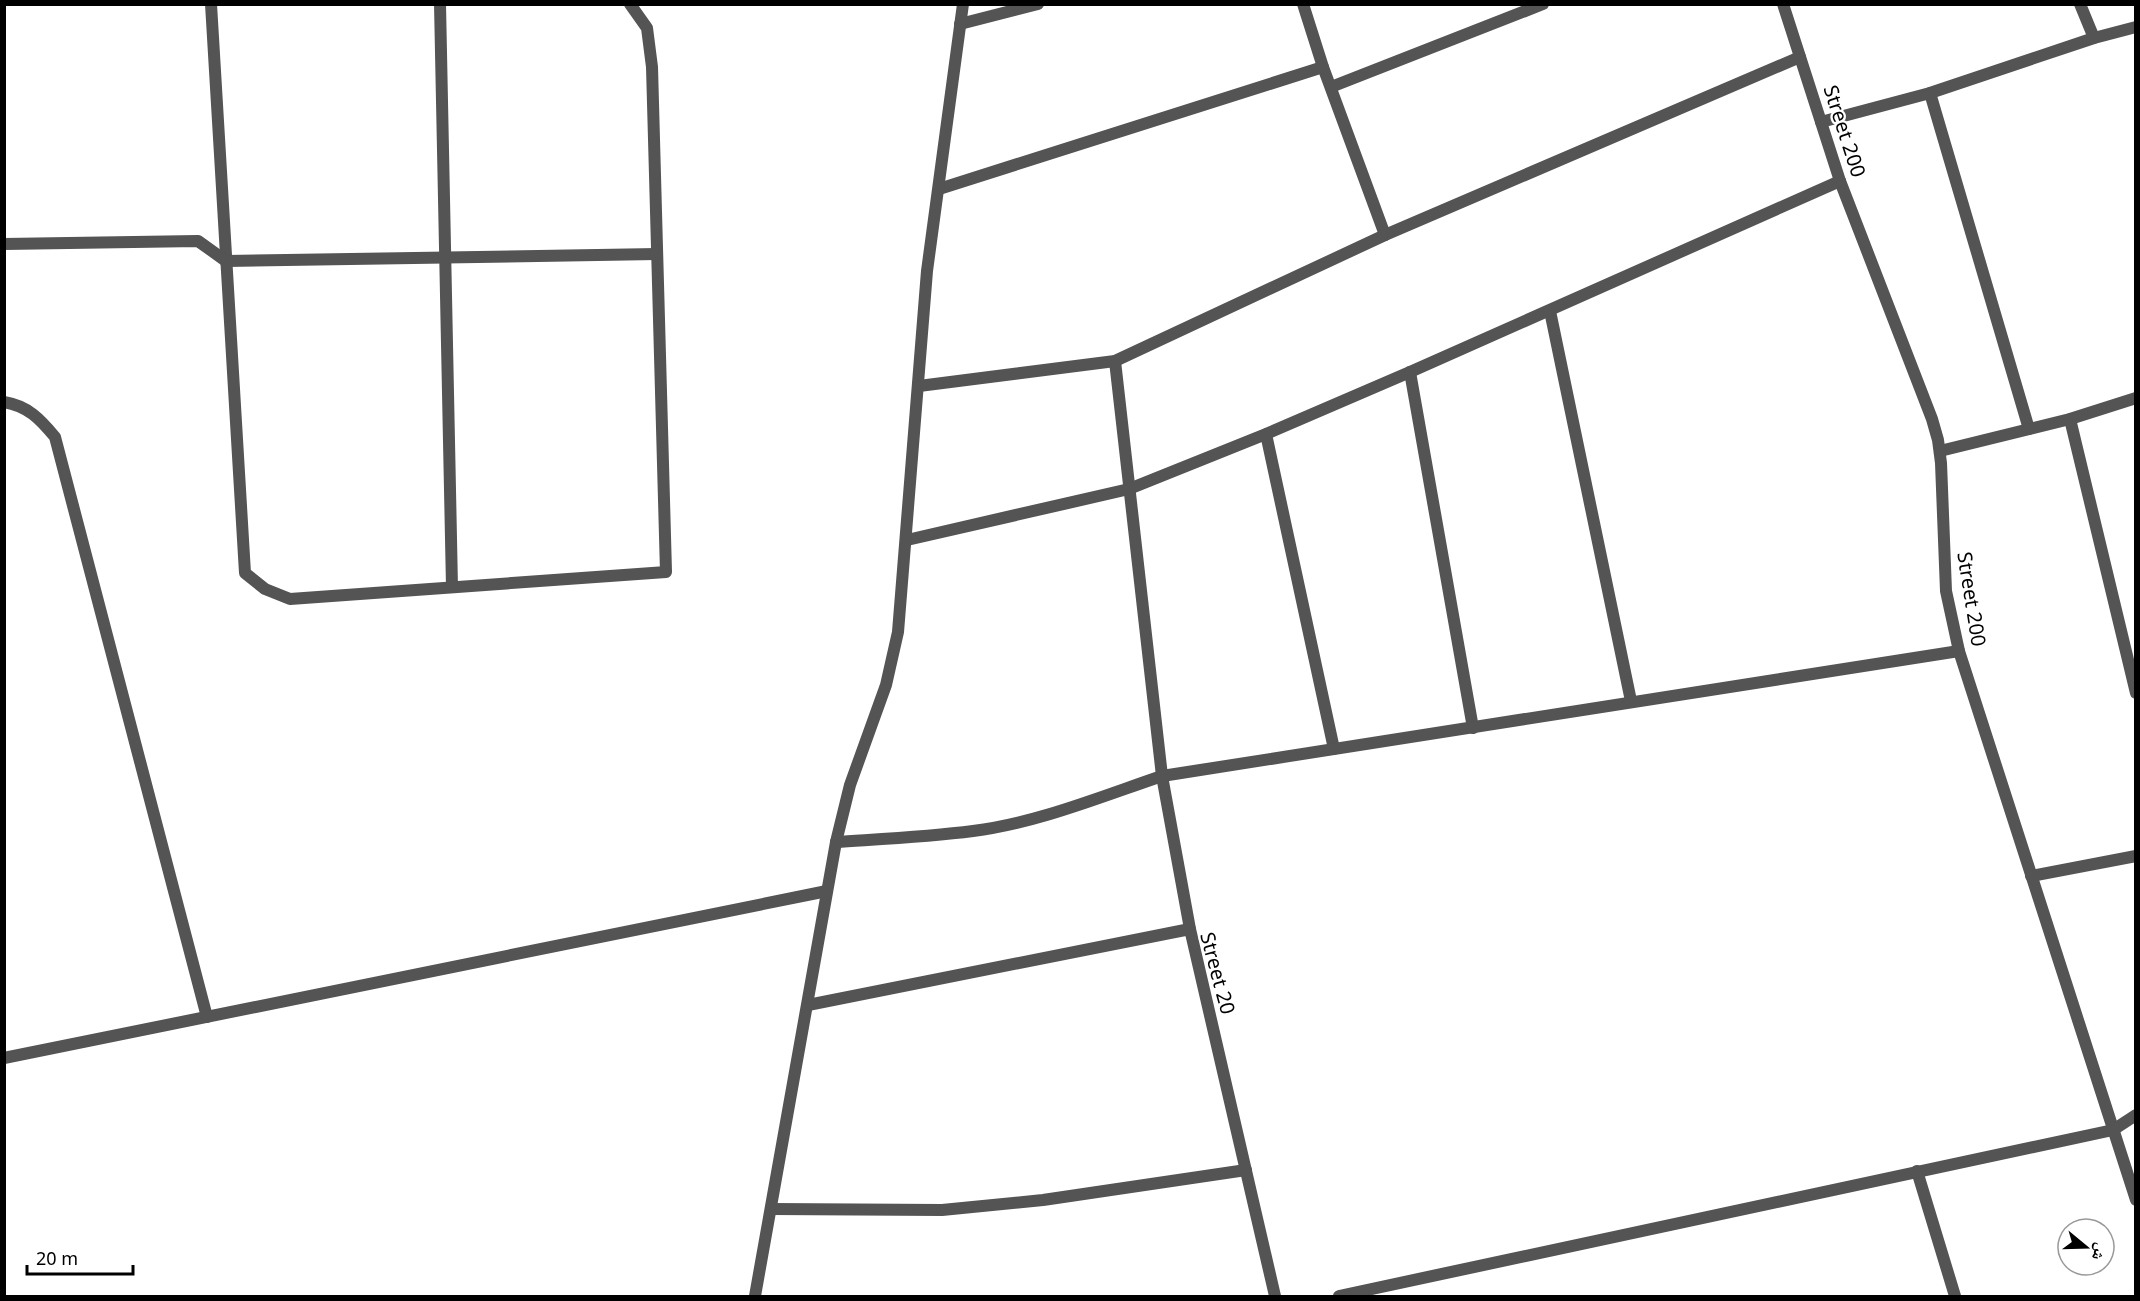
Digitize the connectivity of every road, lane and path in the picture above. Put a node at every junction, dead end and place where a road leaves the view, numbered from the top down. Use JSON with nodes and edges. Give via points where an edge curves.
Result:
{"nodes":[{"id":1,"x":211,"y":4,"type":"edge"},
{"id":2,"x":440,"y":4,"type":"edge"},
{"id":3,"x":630,"y":4,"type":"edge"},
{"id":4,"x":963,"y":4,"type":"edge"},
{"id":5,"x":1038,"y":4,"type":"edge"},
{"id":6,"x":1303,"y":4,"type":"edge"},
{"id":7,"x":1542,"y":4,"type":"edge"},
{"id":8,"x":1783,"y":4,"type":"edge"},
{"id":9,"x":2080,"y":4,"type":"edge"},
{"id":10,"x":960,"y":24,"type":"junction"},
{"id":11,"x":2136,"y":27,"type":"edge"},
{"id":12,"x":2094,"y":38,"type":"junction"},
{"id":13,"x":1800,"y":57,"type":"junction"},
{"id":14,"x":1323,"y":67,"type":"junction"},
{"id":15,"x":1331,"y":87,"type":"junction"},
{"id":16,"x":1930,"y":93,"type":"junction"},
{"id":17,"x":1821,"y":122,"type":"junction"},
{"id":18,"x":1840,"y":181,"type":"junction"},
{"id":19,"x":939,"y":189,"type":"junction"},
{"id":20,"x":1385,"y":234,"type":"junction"},
{"id":21,"x":4,"y":244,"type":"edge"},
{"id":22,"x":657,"y":254,"type":"junction"},
{"id":23,"x":445,"y":257,"type":"junction"},
{"id":24,"x":226,"y":261,"type":"junction"},
{"id":25,"x":1550,"y":311,"type":"junction"},
{"id":26,"x":1115,"y":361,"type":"junction"},
{"id":27,"x":1410,"y":372,"type":"junction"},
{"id":28,"x":919,"y":387,"type":"junction"},
{"id":29,"x":2136,"y":398,"type":"edge"},
{"id":30,"x":4,"y":402,"type":"edge"},
{"id":31,"x":2070,"y":419,"type":"junction"},
{"id":32,"x":2029,"y":429,"type":"junction"},
{"id":33,"x":1266,"y":434,"type":"junction"},
{"id":34,"x":1940,"y":451,"type":"junction"},
{"id":35,"x":1130,"y":489,"type":"junction"},
{"id":36,"x":907,"y":540,"type":"junction"},
{"id":37,"x":452,"y":588,"type":"junction"},
{"id":38,"x":1959,"y":651,"type":"junction"},
{"id":39,"x":2136,"y":693,"type":"edge"},
{"id":40,"x":1631,"y":701,"type":"junction"},
{"id":41,"x":1473,"y":728,"type":"junction"},
{"id":42,"x":1334,"y":749,"type":"junction"},
{"id":43,"x":1162,"y":776,"type":"junction"},
{"id":44,"x":836,"y":842,"type":"junction"},
{"id":45,"x":2136,"y":856,"type":"edge"},
{"id":46,"x":2031,"y":876,"type":"junction"},
{"id":47,"x":827,"y":891,"type":"junction"},
{"id":48,"x":1190,"y":929,"type":"junction"},
{"id":49,"x":808,"y":1005,"type":"junction"},
{"id":50,"x":207,"y":1017,"type":"junction"},
{"id":51,"x":4,"y":1058,"type":"edge"},
{"id":52,"x":2136,"y":1115,"type":"edge"},
{"id":53,"x":2113,"y":1130,"type":"junction"},
{"id":54,"x":1246,"y":1170,"type":"junction"},
{"id":55,"x":1917,"y":1172,"type":"junction"},
{"id":56,"x":2136,"y":1200,"type":"edge"},
{"id":57,"x":771,"y":1209,"type":"junction"},
{"id":58,"x":755,"y":1296,"type":"edge"},
{"id":59,"x":1275,"y":1296,"type":"edge"},
{"id":60,"x":1339,"y":1296,"type":"edge"},
{"id":61,"x":1955,"y":1296,"type":"edge"}],
"edges":[{"from":1,"to":24,"type":"street"},
{"from":2,"to":23,"type":"street"},
{"from":3,"to":22,"type":"street","via":[[647,28],[652,67]]},
{"from":4,"to":10,"type":"street"},
{"from":5,"to":10,"type":"street"},
{"from":6,"to":14,"type":"street"},
{"from":7,"to":15,"type":"street"},
{"from":8,"to":13,"type":"street","name":"Street 200"},
{"from":9,"to":12,"type":"street"},
{"from":10,"to":19,"type":"street"},
{"from":11,"to":12,"type":"street"},
{"from":12,"to":16,"type":"street"},
{"from":13,"to":17,"type":"street","name":"Street 200"},
{"from":13,"to":20,"type":"street"},
{"from":14,"to":15,"type":"street"},
{"from":14,"to":19,"type":"street"},
{"from":15,"to":20,"type":"street"},
{"from":16,"to":17,"type":"street"},
{"from":16,"to":32,"type":"street"},
{"from":17,"to":18,"type":"street","name":"Street 200"},
{"from":18,"to":25,"type":"street"},
{"from":18,"to":34,"type":"street","name":"Street 200","via":[[1932,419]]},
{"from":19,"to":28,"type":"street","via":[[927,271]]},
{"from":20,"to":26,"type":"street"},
{"from":21,"to":24,"type":"street","via":[[198,241]]},
{"from":22,"to":23,"type":"street"},
{"from":22,"to":37,"type":"street","via":[[666,572]]},
{"from":23,"to":24,"type":"street"},
{"from":23,"to":37,"type":"street"},
{"from":24,"to":37,"type":"street","via":[[245,573],[265,589],[290,599]]},
{"from":25,"to":27,"type":"street"},
{"from":25,"to":40,"type":"street"},
{"from":26,"to":28,"type":"street"},
{"from":26,"to":35,"type":"street"},
{"from":27,"to":33,"type":"street"},
{"from":27,"to":41,"type":"street"},
{"from":28,"to":36,"type":"street"},
{"from":29,"to":31,"type":"street"},
{"from":30,"to":50,"type":"street","via":[[17,404],[37,416],[55,437]]},
{"from":31,"to":32,"type":"street"},
{"from":31,"to":39,"type":"street"},
{"from":32,"to":34,"type":"street"},
{"from":33,"to":35,"type":"street"},
{"from":33,"to":42,"type":"street"},
{"from":34,"to":38,"type":"street","name":"Street 200","via":[[1946,591]]},
{"from":35,"to":36,"type":"street"},
{"from":35,"to":43,"type":"street"},
{"from":36,"to":44,"type":"street","via":[[898,632],[886,685],[850,785]]},
{"from":38,"to":40,"type":"street"},
{"from":38,"to":46,"type":"street","name":"Street 200"},
{"from":40,"to":41,"type":"street"},
{"from":41,"to":42,"type":"street"},
{"from":42,"to":43,"type":"street"},
{"from":43,"to":44,"type":"street","via":[[1066,808],[974,831]]},
{"from":43,"to":48,"type":"street"},
{"from":44,"to":47,"type":"street"},
{"from":45,"to":46,"type":"street"},
{"from":46,"to":53,"type":"street","name":"Street 200"},
{"from":47,"to":49,"type":"street"},
{"from":47,"to":50,"type":"street"},
{"from":48,"to":49,"type":"street","name":"Street 20"},
{"from":48,"to":54,"type":"street","name":"Street 20"},
{"from":49,"to":57,"type":"street"},
{"from":50,"to":51,"type":"street"},
{"from":52,"to":53,"type":"street"},
{"from":53,"to":55,"type":"street"},
{"from":53,"to":56,"type":"street","name":"Street 200"},
{"from":54,"to":57,"type":"street","via":[[1043,1200],[942,1210]]},
{"from":54,"to":59,"type":"street","name":"Street 20"},
{"from":55,"to":60,"type":"street"},
{"from":55,"to":61,"type":"street"},
{"from":57,"to":58,"type":"street"}]}
